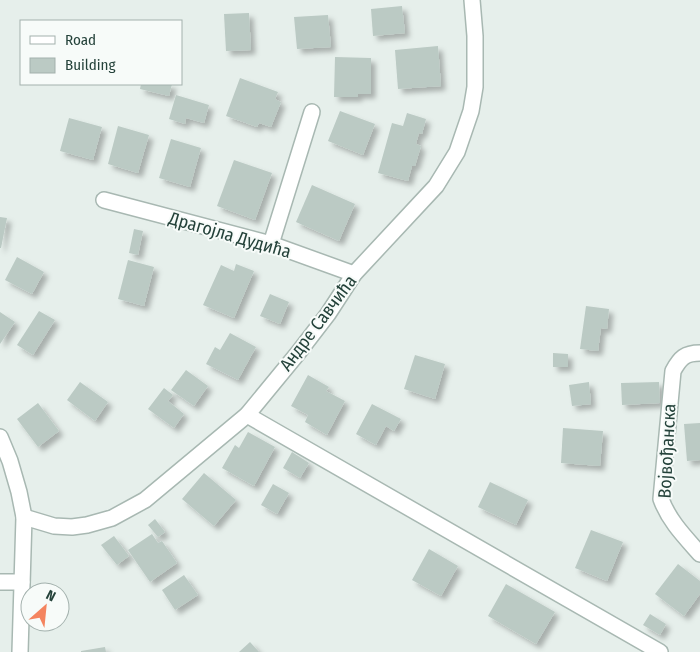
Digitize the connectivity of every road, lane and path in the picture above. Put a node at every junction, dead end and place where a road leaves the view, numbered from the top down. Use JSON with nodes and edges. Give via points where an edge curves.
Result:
{"nodes":[{"id":1,"x":472,"y":0,"type":"edge"},
{"id":2,"x":312,"y":112,"type":"dead end"},
{"id":3,"x":104,"y":200,"type":"dead end"},
{"id":4,"x":271,"y":244,"type":"junction"},
{"id":5,"x":354,"y":274,"type":"junction"},
{"id":6,"x":700,"y":353,"type":"edge"},
{"id":7,"x":246,"y":415,"type":"junction"},
{"id":8,"x":0,"y":437,"type":"edge"},
{"id":9,"x":24,"y":517,"type":"junction"},
{"id":10,"x":700,"y":554,"type":"edge"},
{"id":11,"x":0,"y":582,"type":"edge"},
{"id":12,"x":20,"y":582,"type":"edge"},
{"id":13,"x":22,"y":582,"type":"edge"},
{"id":14,"x":21,"y":632,"type":"edge"},
{"id":15,"x":20,"y":652,"type":"edge"},
{"id":16,"x":660,"y":652,"type":"edge"}],
"edges":[{"from":1,"to":5,"type":"street","name":"Андре Савчића","via":[[475,87],[471,111],[457,152],[436,186]]},
{"from":2,"to":4,"type":"street"},
{"from":3,"to":4,"type":"street","name":"Драгојла Дудића"},
{"from":4,"to":5,"type":"street","name":"Драгојла Дудића"},
{"from":5,"to":7,"type":"street","name":"Андре Савчића","via":[[328,314]]},
{"from":6,"to":10,"type":"street","name":"Војвођанска","via":[[680,359],[673,371],[662,499],[674,525]]},
{"from":7,"to":9,"type":"street","name":"Андре Савчића","via":[[145,500],[112,518],[72,527],[54,526]]},
{"from":7,"to":16,"type":"street"},
{"from":8,"to":9,"type":"street","via":[[15,476]]},
{"from":9,"to":13,"type":"street"},
{"from":11,"to":12,"type":"street"},
{"from":14,"to":15,"type":"street"}]}
